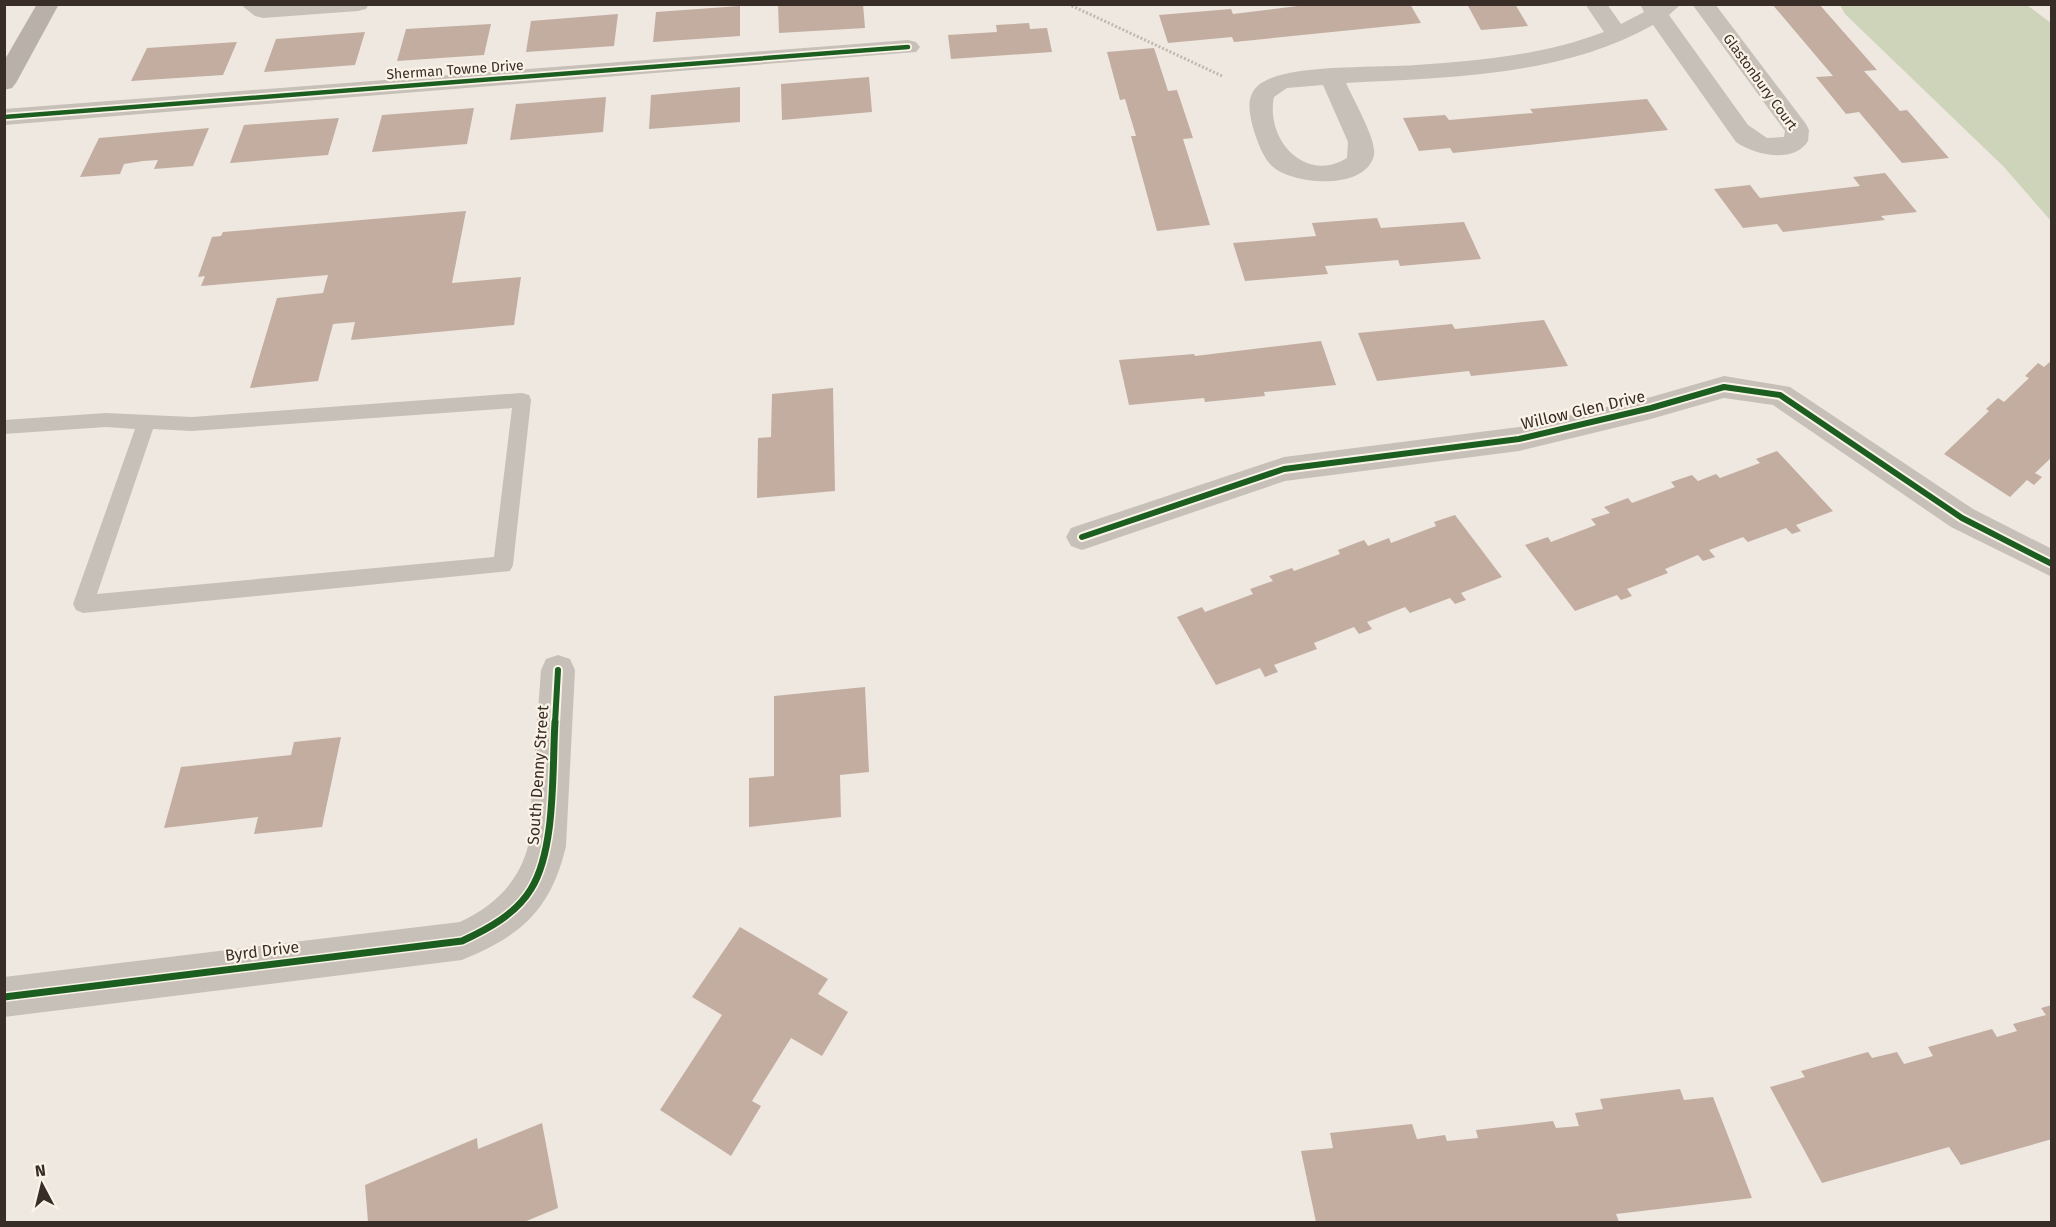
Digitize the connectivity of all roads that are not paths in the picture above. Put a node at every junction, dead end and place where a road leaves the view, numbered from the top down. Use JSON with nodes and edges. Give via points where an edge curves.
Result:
{"nodes":[{"id":1,"x":48,"y":4,"type":"edge"},
{"id":2,"x":251,"y":4,"type":"edge"},
{"id":3,"x":358,"y":4,"type":"edge"},
{"id":4,"x":1596,"y":4,"type":"edge"},
{"id":5,"x":1703,"y":4,"type":"edge"},
{"id":6,"x":1659,"y":8,"type":"edge"},
{"id":7,"x":1617,"y":35,"type":"junction"},
{"id":8,"x":908,"y":47,"type":"dead end"},
{"id":9,"x":1331,"y":77,"type":"junction"},
{"id":10,"x":4,"y":83,"type":"edge"},
{"id":11,"x":4,"y":117,"type":"edge"},
{"id":12,"x":146,"y":423,"type":"junction"},
{"id":13,"x":4,"y":427,"type":"edge"},
{"id":14,"x":1082,"y":537,"type":"dead end"},
{"id":15,"x":2052,"y":564,"type":"edge"},
{"id":16,"x":558,"y":670,"type":"dead end"},
{"id":17,"x":515,"y":909,"type":"joint"},
{"id":18,"x":4,"y":997,"type":"edge"}],
"edges":[{"from":1,"to":10,"type":"main road"},
{"from":2,"to":3,"type":"street","via":[[263,11]]},
{"from":4,"to":7,"type":"street"},
{"from":5,"to":6,"type":"street","name":"Glastonbury Court","via":[[1795,127],[1798,136],[1788,146],[1767,146],[1743,136]]},
{"from":6,"to":7,"type":"street","name":"Glastonbury Court"},
{"from":7,"to":9,"type":"street","name":"Glastonbury Court","via":[[1566,52],[1512,63]]},
{"from":8,"to":11,"type":"street","name":"Sherman Towne Drive"},
{"from":9,"to":9,"type":"street","name":"Glastonbury Court","via":[[1277,84],[1263,92],[1259,100],[1274,151],[1290,166],[1314,174],[1334,174],[1351,166],[1362,150]]},
{"from":12,"to":12,"type":"lane","via":[[192,424],[522,400],[503,565],[83,604]]},
{"from":12,"to":13,"type":"lane","via":[[106,420]]},
{"from":14,"to":15,"type":"street","name":"Willow Glen Drive","via":[[1284,469],[1519,439],[1724,387],[1780,395],[1962,518]]},
{"from":16,"to":17,"type":"street","name":"South Denny Street","via":[[546,857],[531,890]]},
{"from":17,"to":18,"type":"street","name":"Byrd Drive","via":[[462,941]]}]}
